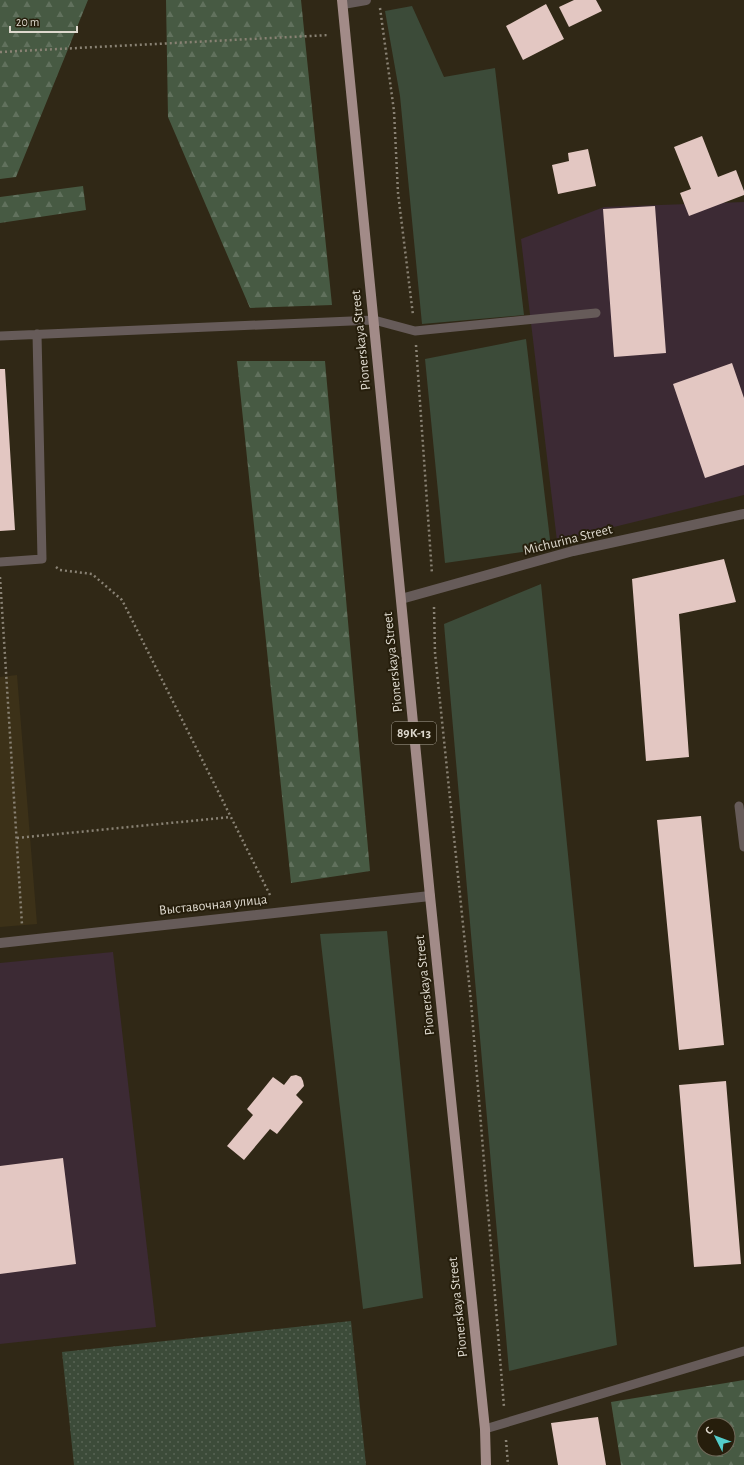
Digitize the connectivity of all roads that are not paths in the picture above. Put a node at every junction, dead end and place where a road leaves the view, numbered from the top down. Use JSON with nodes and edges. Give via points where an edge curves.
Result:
{"nodes":[{"id":1,"x":366,"y":0,"type":"edge"},
{"id":2,"x":342,"y":2,"type":"edge"},
{"id":3,"x":596,"y":313,"type":"dead end"},
{"id":4,"x":374,"y":320,"type":"junction"},
{"id":5,"x":37,"y":334,"type":"junction"},
{"id":6,"x":0,"y":336,"type":"edge"},
{"id":7,"x":744,"y":514,"type":"edge"},
{"id":8,"x":0,"y":562,"type":"edge"},
{"id":9,"x":401,"y":599,"type":"junction"},
{"id":10,"x":739,"y":806,"type":"dead end"},
{"id":11,"x":744,"y":847,"type":"edge"},
{"id":12,"x":430,"y":896,"type":"junction"},
{"id":13,"x":0,"y":942,"type":"edge"},
{"id":14,"x":744,"y":1351,"type":"edge"},
{"id":15,"x":485,"y":1429,"type":"junction"},
{"id":16,"x":486,"y":1465,"type":"edge"}],
"edges":[{"from":1,"to":2,"type":"street"},
{"from":2,"to":4,"type":"main road","name":"Pionerskaya Street","number":"89К-13"},
{"from":3,"to":4,"type":"lane","via":[[415,331]]},
{"from":4,"to":5,"type":"lane"},
{"from":4,"to":9,"type":"main road","name":"Pionerskaya Street","number":"89К-13"},
{"from":5,"to":6,"type":"lane"},
{"from":5,"to":8,"type":"lane","via":[[42,559]]},
{"from":7,"to":9,"type":"street","name":"Michurina Street","via":[[573,552]]},
{"from":9,"to":12,"type":"main road","name":"Pionerskaya Street","number":"89К-13"},
{"from":10,"to":11,"type":"lane"},
{"from":12,"to":13,"type":"street","name":"Выставочная улица"},
{"from":12,"to":15,"type":"main road","name":"Pionerskaya Street","number":"89К-13"},
{"from":14,"to":15,"type":"lane"},
{"from":15,"to":16,"type":"main road","name":"Pionerskaya Street","number":"89К-13"}]}
